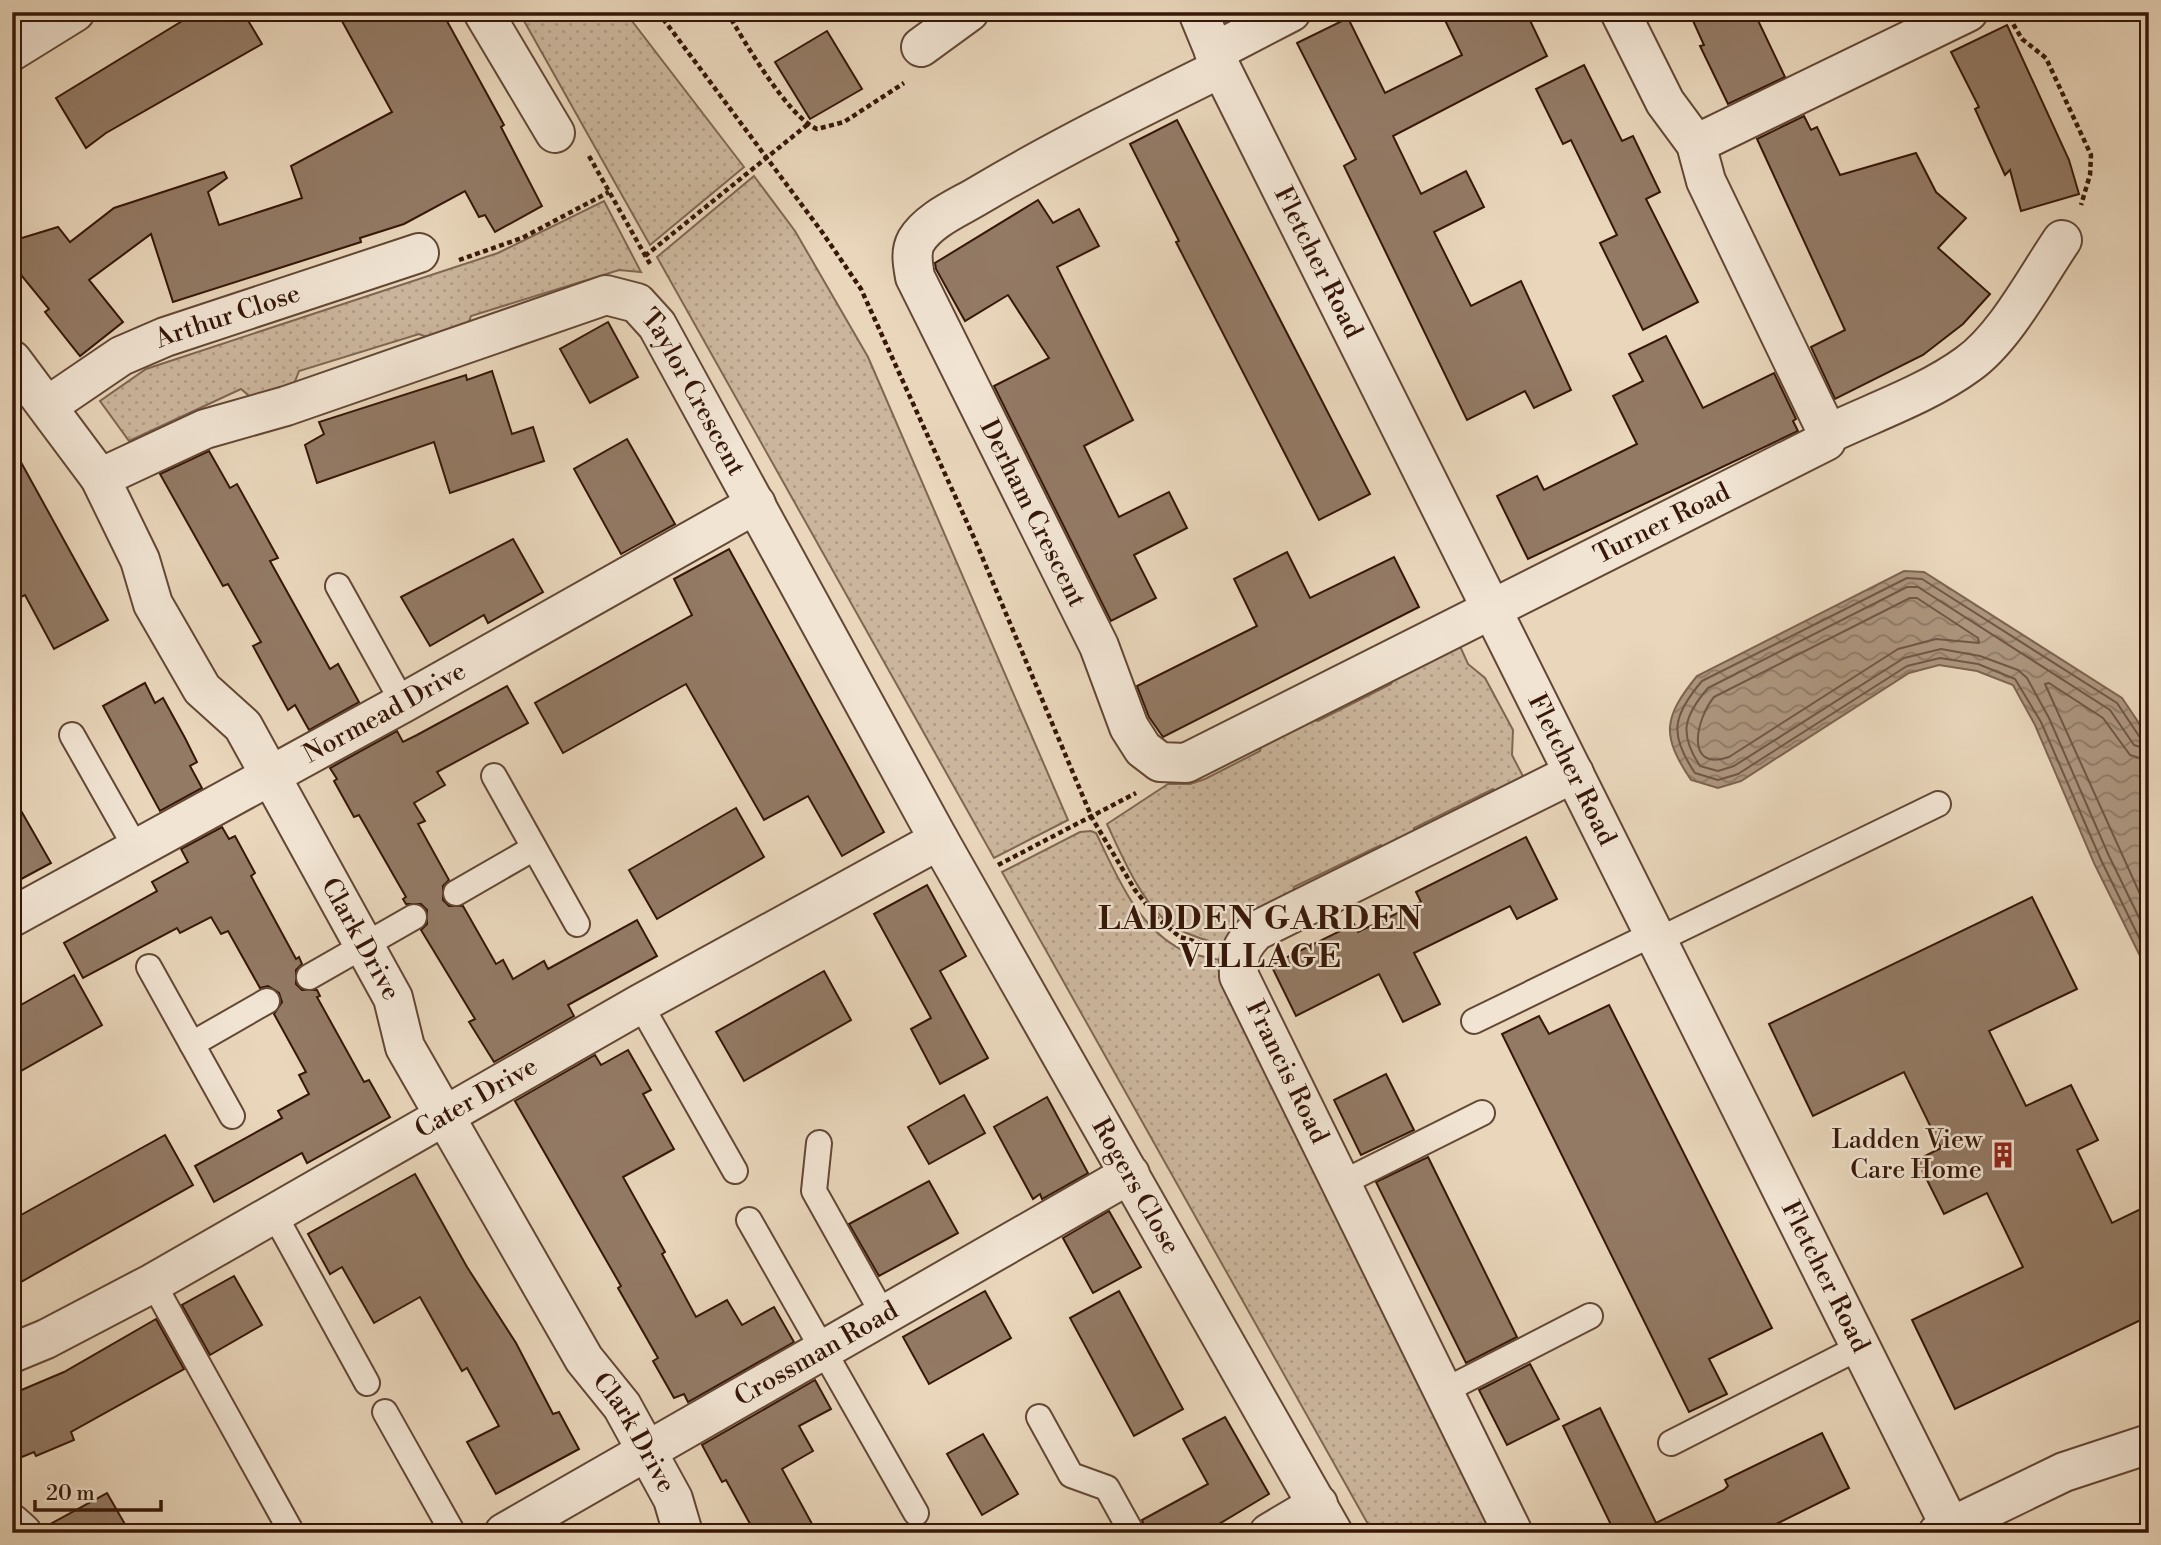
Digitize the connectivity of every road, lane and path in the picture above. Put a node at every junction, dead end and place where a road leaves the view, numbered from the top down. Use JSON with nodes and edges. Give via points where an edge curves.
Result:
{"nodes":[{"id":1,"x":75,"y":12,"type":"edge"},
{"id":2,"x":483,"y":12,"type":"edge"},
{"id":3,"x":658,"y":12,"type":"edge"},
{"id":4,"x":727,"y":12,"type":"edge"},
{"id":5,"x":969,"y":12,"type":"edge"},
{"id":6,"x":1198,"y":12,"type":"edge"},
{"id":7,"x":1291,"y":12,"type":"edge"},
{"id":8,"x":1620,"y":12,"type":"edge"},
{"id":9,"x":1968,"y":12,"type":"edge"},
{"id":10,"x":2007,"y":12,"type":"edge"},
{"id":11,"x":1915,"y":24,"type":"edge"},
{"id":12,"x":921,"y":47,"type":"joint"},
{"id":13,"x":12,"y":51,"type":"edge"},
{"id":14,"x":1217,"y":60,"type":"junction"},
{"id":15,"x":807,"y":125,"type":"junction"},
{"id":16,"x":555,"y":133,"type":"dead end"},
{"id":17,"x":1696,"y":144,"type":"junction"},
{"id":18,"x":766,"y":158,"type":"junction"},
{"id":19,"x":2062,"y":240,"type":"joint"},
{"id":20,"x":419,"y":253,"type":"dead end"},
{"id":21,"x":645,"y":256,"type":"dead end"},
{"id":22,"x":12,"y":360,"type":"edge"},
{"id":23,"x":2149,"y":404,"type":"edge"},
{"id":24,"x":48,"y":405,"type":"junction"},
{"id":25,"x":2143,"y":424,"type":"dead end"},
{"id":26,"x":1828,"y":434,"type":"junction"},
{"id":27,"x":100,"y":478,"type":"junction"},
{"id":28,"x":756,"y":505,"type":"junction"},
{"id":29,"x":338,"y":586,"type":"dead end"},
{"id":30,"x":1493,"y":610,"type":"junction"},
{"id":31,"x":403,"y":703,"type":"junction"},
{"id":32,"x":72,"y":735,"type":"dead end"},
{"id":33,"x":1160,"y":762,"type":"junction"},
{"id":34,"x":1574,"y":773,"type":"junction"},
{"id":35,"x":494,"y":776,"type":"dead end"},
{"id":36,"x":270,"y":777,"type":"junction"},
{"id":37,"x":1938,"y":804,"type":"dead end"},
{"id":38,"x":1092,"y":818,"type":"junction"},
{"id":39,"x":939,"y":840,"type":"junction"},
{"id":40,"x":136,"y":848,"type":"junction"},
{"id":41,"x":534,"y":848,"type":"junction"},
{"id":42,"x":991,"y":869,"type":"dead end"},
{"id":43,"x":456,"y":893,"type":"dead end"},
{"id":44,"x":12,"y":917,"type":"edge"},
{"id":45,"x":414,"y":917,"type":"dead end"},
{"id":46,"x":577,"y":923,"type":"dead end"},
{"id":47,"x":1656,"y":936,"type":"junction"},
{"id":48,"x":366,"y":945,"type":"junction"},
{"id":49,"x":1240,"y":951,"type":"junction"},
{"id":50,"x":149,"y":967,"type":"dead end"},
{"id":51,"x":309,"y":977,"type":"dead end"},
{"id":52,"x":267,"y":1001,"type":"dead end"},
{"id":53,"x":640,"y":1004,"type":"junction"},
{"id":54,"x":1474,"y":1021,"type":"dead end"},
{"id":55,"x":192,"y":1044,"type":"junction"},
{"id":56,"x":1482,"y":1113,"type":"dead end"},
{"id":57,"x":232,"y":1116,"type":"dead end"},
{"id":58,"x":445,"y":1118,"type":"junction"},
{"id":59,"x":819,"y":1143,"type":"dead end"},
{"id":60,"x":734,"y":1171,"type":"dead end"},
{"id":61,"x":1130,"y":1174,"type":"junction"},
{"id":62,"x":1342,"y":1183,"type":"junction"},
{"id":63,"x":274,"y":1214,"type":"junction"},
{"id":64,"x":749,"y":1220,"type":"dead end"},
{"id":65,"x":153,"y":1283,"type":"junction"},
{"id":66,"x":884,"y":1316,"type":"junction"},
{"id":67,"x":1590,"y":1316,"type":"dead end"},
{"id":68,"x":1862,"y":1346,"type":"junction"},
{"id":69,"x":823,"y":1351,"type":"junction"},
{"id":70,"x":12,"y":1353,"type":"edge"},
{"id":71,"x":367,"y":1383,"type":"dead end"},
{"id":72,"x":1444,"y":1391,"type":"junction"},
{"id":73,"x":385,"y":1412,"type":"dead end"},
{"id":74,"x":1039,"y":1417,"type":"dead end"},
{"id":75,"x":1671,"y":1443,"type":"dead end"},
{"id":76,"x":2149,"y":1444,"type":"edge"},
{"id":77,"x":647,"y":1451,"type":"junction"},
{"id":78,"x":916,"y":1513,"type":"dead end"},
{"id":79,"x":1326,"y":1519,"type":"edge"},
{"id":80,"x":12,"y":1524,"type":"edge"},
{"id":81,"x":1944,"y":1530,"type":"edge"},
{"id":82,"x":22,"y":1533,"type":"edge"},
{"id":83,"x":292,"y":1533,"type":"edge"},
{"id":84,"x":453,"y":1533,"type":"edge"},
{"id":85,"x":504,"y":1533,"type":"edge"},
{"id":86,"x":683,"y":1533,"type":"edge"},
{"id":87,"x":1132,"y":1533,"type":"edge"},
{"id":88,"x":1269,"y":1533,"type":"edge"},
{"id":89,"x":1513,"y":1533,"type":"edge"}],
"edges":[{"from":1,"to":13,"type":"street"},
{"from":2,"to":16,"type":"street"},
{"from":3,"to":18,"type":"path"},
{"from":4,"to":15,"type":"path","via":[[775,86]]},
{"from":5,"to":12,"type":"street"},
{"from":6,"to":14,"type":"street","name":"Fletcher Road"},
{"from":7,"to":14,"type":"street"},
{"from":8,"to":17,"type":"street","via":[[1665,102]]},
{"from":9,"to":11,"type":"street"},
{"from":10,"to":19,"type":"path","via":[[2022,39],[2046,58],[2091,155],[2085,198]]},
{"from":11,"to":17,"type":"street"},
{"from":12,"to":15,"type":"path","via":[[923,70],[844,122],[817,129]]},
{"from":14,"to":30,"type":"street","name":"Fletcher Road"},
{"from":14,"to":33,"type":"street","name":"Derham Crescent","via":[[954,210],[929,227],[916,242],[912,257],[915,277],[1099,646],[1129,727],[1143,749]]},
{"from":15,"to":18,"type":"path"},
{"from":17,"to":26,"type":"street","via":[[1706,181]]},
{"from":18,"to":21,"type":"path"},
{"from":18,"to":38,"type":"path","via":[[860,289],[975,540]]},
{"from":19,"to":26,"type":"street","name":"Turner Road","via":[[1999,332],[1970,363]]},
{"from":20,"to":24,"type":"street","name":"Arthur Close","via":[[165,337],[121,356]]},
{"from":22,"to":24,"type":"street","name":"Clark Drive"},
{"from":23,"to":25,"type":"path"},
{"from":24,"to":27,"type":"street","name":"Clark Drive"},
{"from":26,"to":30,"type":"street","name":"Turner Road","via":[[1826,441]]},
{"from":27,"to":28,"type":"street","name":"Taylor Crescent","via":[[205,429],[286,406],[606,295],[637,303],[657,326]]},
{"from":27,"to":36,"type":"street","name":"Clark Drive","via":[[140,560],[153,604],[202,689],[243,726]]},
{"from":28,"to":31,"type":"street","name":"Normead Drive"},
{"from":28,"to":39,"type":"street","name":"Taylor Crescent"},
{"from":29,"to":31,"type":"lane"},
{"from":30,"to":33,"type":"street","via":[[1186,762]]},
{"from":30,"to":34,"type":"street","name":"Fletcher Road"},
{"from":31,"to":36,"type":"street","name":"Normead Drive"},
{"from":32,"to":40,"type":"lane"},
{"from":33,"to":38,"type":"path","via":[[1143,789]]},
{"from":34,"to":47,"type":"street","name":"Fletcher Road"},
{"from":34,"to":49,"type":"street","via":[[1256,931]]},
{"from":35,"to":41,"type":"lane"},
{"from":36,"to":40,"type":"street","name":"Normead Drive"},
{"from":36,"to":48,"type":"street","name":"Clark Drive"},
{"from":37,"to":47,"type":"lane"},
{"from":38,"to":42,"type":"path"},
{"from":38,"to":49,"type":"path","via":[[1157,918],[1180,937]]},
{"from":39,"to":53,"type":"street","name":"Cater Drive"},
{"from":39,"to":61,"type":"street","name":"Rogers Close"},
{"from":40,"to":44,"type":"street","name":"Normead Drive"},
{"from":41,"to":43,"type":"lane"},
{"from":41,"to":46,"type":"lane"},
{"from":45,"to":48,"type":"lane"},
{"from":47,"to":54,"type":"lane"},
{"from":47,"to":68,"type":"street","name":"Fletcher Road"},
{"from":48,"to":51,"type":"lane"},
{"from":48,"to":58,"type":"street","name":"Clark Drive","via":[[393,998],[405,1047]]},
{"from":49,"to":62,"type":"street","name":"Francis Road","via":[[1239,976]]},
{"from":50,"to":55,"type":"lane"},
{"from":52,"to":55,"type":"lane"},
{"from":53,"to":58,"type":"street","name":"Cater Drive"},
{"from":53,"to":60,"type":"lane"},
{"from":55,"to":57,"type":"lane"},
{"from":56,"to":62,"type":"lane"},
{"from":58,"to":63,"type":"street","name":"Cater Drive"},
{"from":58,"to":77,"type":"street","name":"Clark Drive","via":[[584,1359],[622,1406]]},
{"from":59,"to":66,"type":"lane","via":[[814,1191]]},
{"from":61,"to":66,"type":"street","name":"Crossman Road"},
{"from":61,"to":79,"type":"street","name":"Rogers Close"},
{"from":62,"to":72,"type":"street","name":"Francis Road"},
{"from":63,"to":65,"type":"street","name":"Cater Drive"},
{"from":63,"to":71,"type":"lane"},
{"from":64,"to":69,"type":"lane"},
{"from":65,"to":70,"type":"street","name":"Cater Drive"},
{"from":65,"to":83,"type":"lane"},
{"from":66,"to":69,"type":"street","name":"Crossman Road"},
{"from":67,"to":72,"type":"lane"},
{"from":68,"to":75,"type":"lane"},
{"from":68,"to":81,"type":"street","name":"Fletcher Road"},
{"from":69,"to":77,"type":"street","name":"Crossman Road"},
{"from":69,"to":78,"type":"lane"},
{"from":72,"to":89,"type":"street","name":"Francis Road"},
{"from":73,"to":84,"type":"lane"},
{"from":74,"to":87,"type":"lane","via":[[1071,1475],[1107,1488]]},
{"from":76,"to":81,"type":"street","via":[[2064,1472]]},
{"from":77,"to":85,"type":"street","name":"Crossman Road"},
{"from":77,"to":86,"type":"street","name":"Clark Drive","via":[[673,1499]]},
{"from":79,"to":88,"type":"street"},
{"from":80,"to":82,"type":"street"}]}
